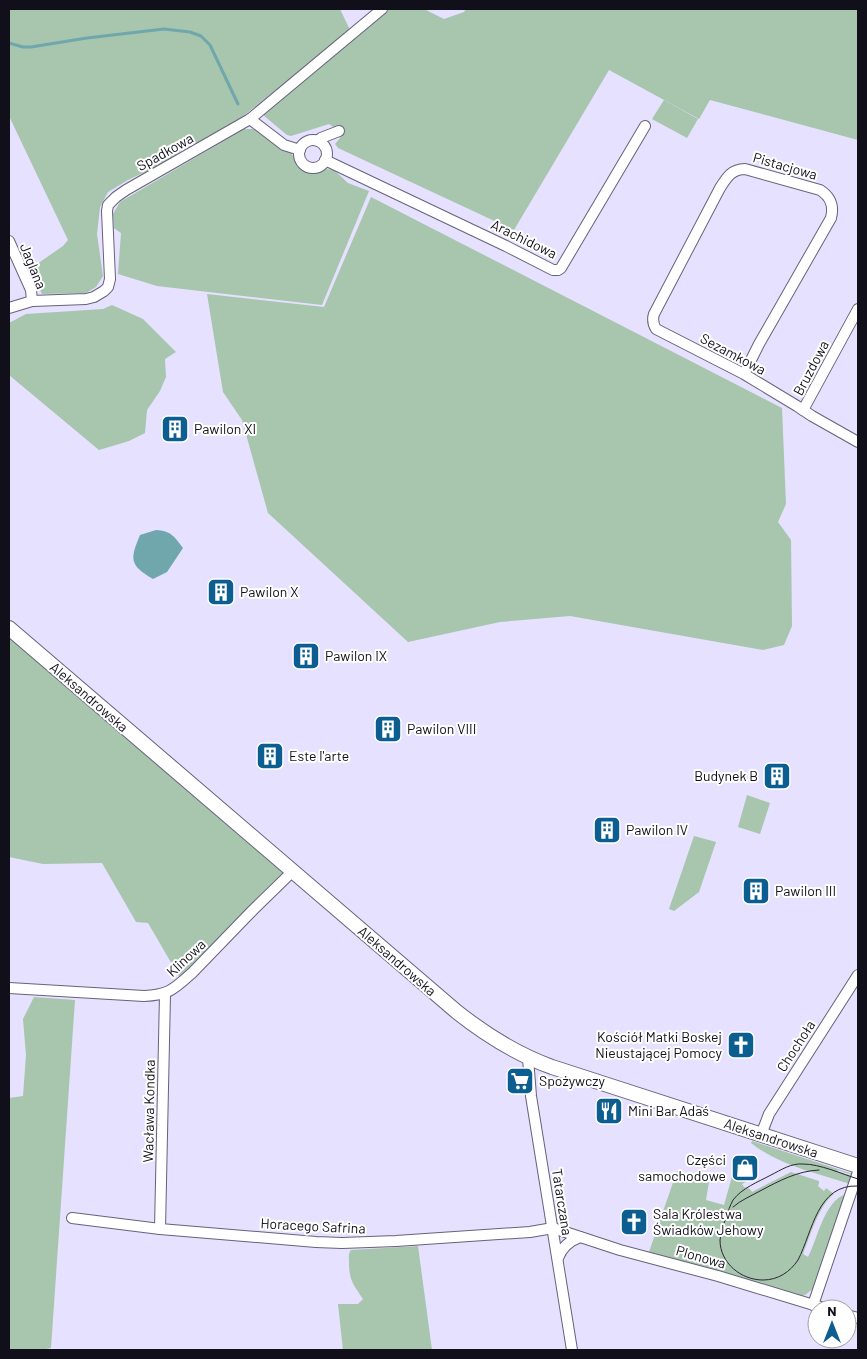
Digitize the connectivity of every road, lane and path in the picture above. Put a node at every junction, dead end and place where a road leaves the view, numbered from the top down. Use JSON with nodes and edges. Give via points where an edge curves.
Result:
{"nodes":[{"id":1,"x":382,"y":9,"type":"edge"},
{"id":2,"x":250,"y":119,"type":"junction"},
{"id":3,"x":645,"y":126,"type":"dead end"},
{"id":4,"x":300,"y":150,"type":"junction"},
{"id":5,"x":325,"y":160,"type":"junction"},
{"id":6,"x":9,"y":242,"type":"edge"},
{"id":7,"x":32,"y":300,"type":"junction"},
{"id":8,"x":9,"y":308,"type":"edge"},
{"id":9,"x":858,"y":308,"type":"edge"},
{"id":10,"x":653,"y":321,"type":"joint"},
{"id":11,"x":744,"y":374,"type":"junction"},
{"id":12,"x":803,"y":410,"type":"junction"},
{"id":13,"x":858,"y":442,"type":"edge"},
{"id":14,"x":9,"y":628,"type":"edge"},
{"id":15,"x":293,"y":872,"type":"junction"},
{"id":16,"x":858,"y":975,"type":"edge"},
{"id":17,"x":9,"y":988,"type":"edge"},
{"id":18,"x":165,"y":994,"type":"junction"},
{"id":19,"x":528,"y":1058,"type":"junction"},
{"id":20,"x":761,"y":1134,"type":"junction"},
{"id":21,"x":858,"y":1166,"type":"edge"},
{"id":22,"x":858,"y":1172,"type":"edge"},
{"id":23,"x":72,"y":1218,"type":"dead end"},
{"id":24,"x":553,"y":1228,"type":"junction"},
{"id":25,"x":160,"y":1229,"type":"junction"},
{"id":26,"x":580,"y":1238,"type":"junction"},
{"id":27,"x":558,"y":1258,"type":"junction"},
{"id":28,"x":815,"y":1299,"type":"edge"},
{"id":29,"x":807,"y":1303,"type":"edge"},
{"id":30,"x":572,"y":1350,"type":"edge"}],
"edges":[{"from":1,"to":2,"type":"street","name":"Spadkowa"},
{"from":2,"to":4,"type":"street","via":[[284,145]]},
{"from":2,"to":7,"type":"street","name":"Spadkowa","via":[[135,184],[108,205],[110,279],[108,287],[100,295],[86,299]]},
{"from":3,"to":5,"type":"street","name":"Arachidowa","via":[[558,270]]},
{"from":4,"to":5,"type":"street","via":[[301,160],[307,166],[316,167]]},
{"from":4,"to":5,"type":"street","via":[[307,141],[314,140],[327,153]]},
{"from":6,"to":7,"type":"street","name":"Jaglana","via":[[31,290]]},
{"from":7,"to":8,"type":"street","name":"Spadkowa"},
{"from":9,"to":12,"type":"street","name":"Bruzdowa"},
{"from":10,"to":11,"type":"street","name":"Sezamkowa","via":[[656,329]]},
{"from":10,"to":11,"type":"street","name":"Pistacjowa","via":[[720,188],[732,172],[751,170],[820,190],[831,200],[831,218]]},
{"from":11,"to":12,"type":"street","name":"Sezamkowa"},
{"from":12,"to":13,"type":"street","name":"Bruzdowa"},
{"from":14,"to":15,"type":"main road","name":"Aleksandrowska"},
{"from":15,"to":18,"type":"street","name":"Klinowa","via":[[183,982]]},
{"from":15,"to":19,"type":"main road","name":"Aleksandrowska","via":[[469,1021]]},
{"from":16,"to":20,"type":"street","name":"Chochoła","via":[[769,1114]]},
{"from":17,"to":18,"type":"street","name":"Klinowa","via":[[144,996]]},
{"from":18,"to":25,"type":"street","name":"Wacława Kondka"},
{"from":19,"to":20,"type":"main road","name":"Aleksandrowska"},
{"from":19,"to":24,"type":"street","name":"Tatarczana","via":[[531,1096]]},
{"from":20,"to":21,"type":"main road","name":"Aleksandrowska"},
{"from":22,"to":28,"type":"street"},
{"from":23,"to":25,"type":"street","name":"Horacego Safrina"},
{"from":24,"to":25,"type":"street","name":"Horacego Safrina","via":[[342,1243]]},
{"from":24,"to":26,"type":"street","name":"Plonowa"},
{"from":24,"to":27,"type":"street","name":"Tatarczana"},
{"from":26,"to":27,"type":"street","via":[[564,1246]]},
{"from":26,"to":29,"type":"street","name":"Plonowa"},
{"from":27,"to":30,"type":"street","name":"Tatarczana"}]}
